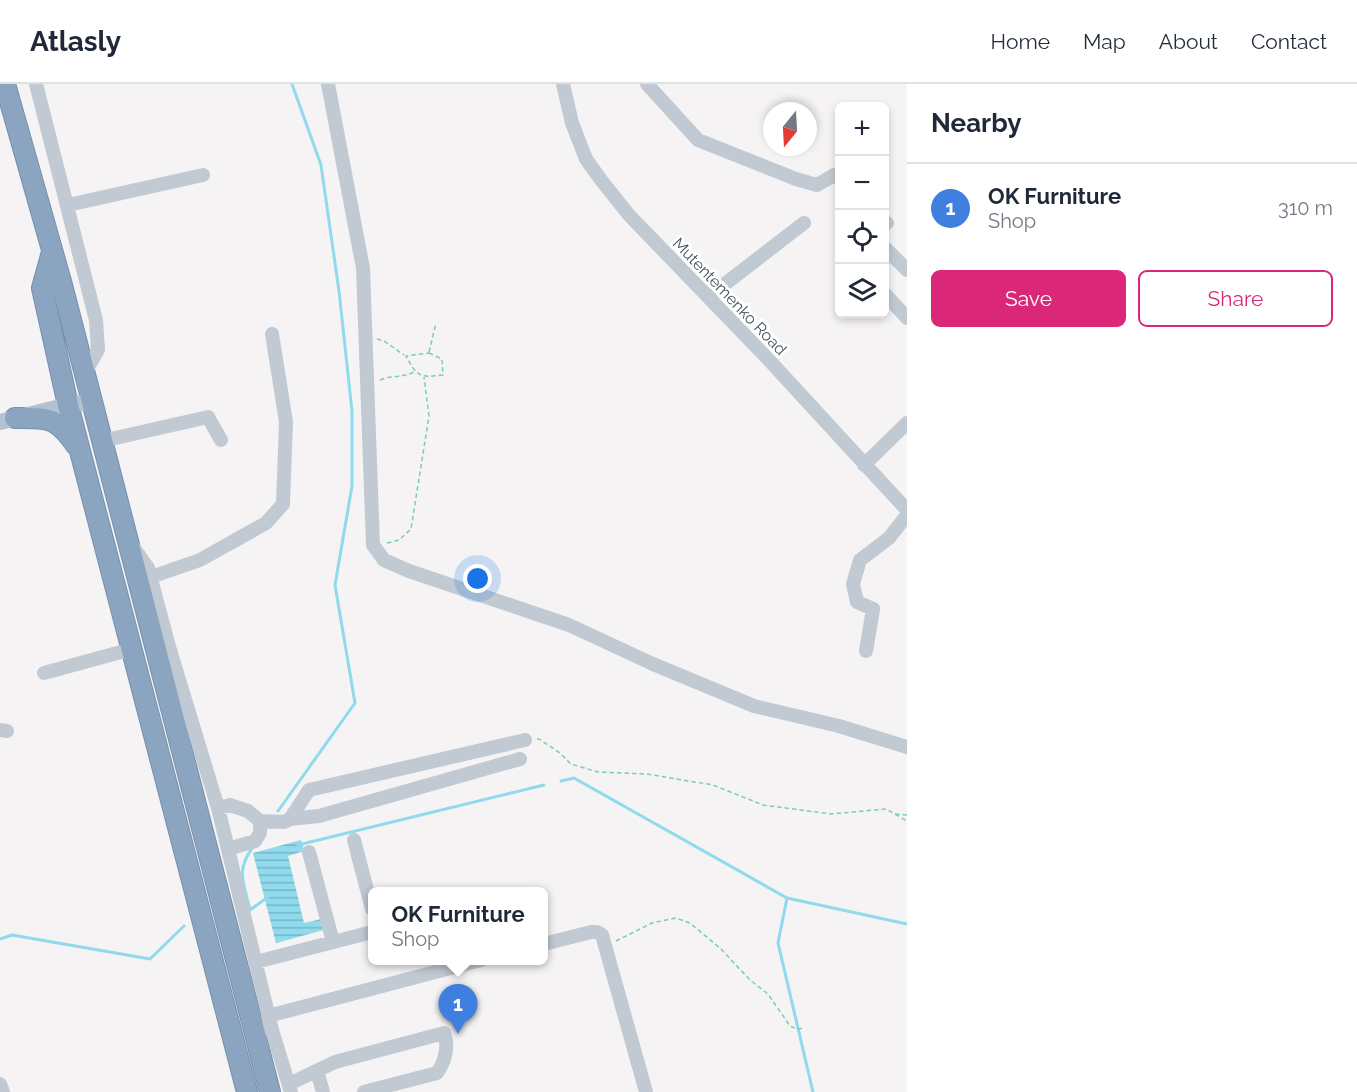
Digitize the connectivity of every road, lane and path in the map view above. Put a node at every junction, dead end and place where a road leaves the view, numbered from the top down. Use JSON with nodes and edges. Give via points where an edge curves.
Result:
{"nodes":[{"id":1,"x":5,"y":84,"type":"edge"},
{"id":2,"x":36,"y":84,"type":"edge"},
{"id":3,"x":328,"y":84,"type":"edge"},
{"id":4,"x":563,"y":84,"type":"edge"},
{"id":5,"x":647,"y":84,"type":"edge"},
{"id":6,"x":202,"y":175,"type":"dead end"},
{"id":7,"x":835,"y":176,"type":"edge"},
{"id":8,"x":68,"y":205,"type":"junction"},
{"id":9,"x":804,"y":223,"type":"dead end"},
{"id":10,"x":53,"y":250,"type":"junction"},
{"id":11,"x":889,"y":251,"type":"edge"},
{"id":12,"x":907,"y":270,"type":"edge"},
{"id":13,"x":708,"y":297,"type":"junction"},
{"id":14,"x":889,"y":298,"type":"edge"},
{"id":15,"x":907,"y":318,"type":"edge"},
{"id":16,"x":436,"y":323,"type":"dead end"},
{"id":17,"x":272,"y":334,"type":"dead end"},
{"id":18,"x":365,"y":335,"type":"junction"},
{"id":19,"x":429,"y":353,"type":"junction"},
{"id":20,"x":406,"y":356,"type":"junction"},
{"id":21,"x":414,"y":372,"type":"junction"},
{"id":22,"x":84,"y":374,"type":"junction"},
{"id":23,"x":62,"y":376,"type":"junction"},
{"id":24,"x":424,"y":377,"type":"junction"},
{"id":25,"x":368,"y":385,"type":"junction"},
{"id":26,"x":91,"y":402,"type":"junction"},
{"id":27,"x":68,"y":405,"type":"junction"},
{"id":28,"x":46,"y":411,"type":"junction"},
{"id":29,"x":8,"y":420,"type":"edge"},
{"id":30,"x":907,"y":423,"type":"edge"},
{"id":31,"x":222,"y":440,"type":"dead end"},
{"id":32,"x":102,"y":441,"type":"junction"},
{"id":33,"x":81,"y":452,"type":"junction"},
{"id":34,"x":864,"y":465,"type":"junction"},
{"id":35,"x":907,"y":510,"type":"edge"},
{"id":36,"x":907,"y":515,"type":"edge"},
{"id":37,"x":127,"y":539,"type":"junction"},
{"id":38,"x":373,"y":545,"type":"junction"},
{"id":39,"x":151,"y":577,"type":"junction"},
{"id":40,"x":132,"y":649,"type":"junction"},
{"id":41,"x":866,"y":651,"type":"dead end"},
{"id":42,"x":44,"y":673,"type":"dead end"},
{"id":43,"x":525,"y":740,"type":"joint"},
{"id":44,"x":907,"y":747,"type":"edge"},
{"id":45,"x":520,"y":759,"type":"dead end"},
{"id":46,"x":218,"y":808,"type":"junction"},
{"id":47,"x":894,"y":814,"type":"junction"},
{"id":48,"x":907,"y":815,"type":"edge"},
{"id":49,"x":290,"y":819,"type":"junction"},
{"id":50,"x":260,"y":821,"type":"junction"},
{"id":51,"x":907,"y":821,"type":"edge"},
{"id":52,"x":354,"y":840,"type":"dead end"},
{"id":53,"x":228,"y":849,"type":"junction"},
{"id":54,"x":309,"y":852,"type":"dead end"},
{"id":55,"x":368,"y":894,"type":"edge"},
{"id":56,"x":368,"y":933,"type":"edge"},
{"id":57,"x":333,"y":942,"type":"junction"},
{"id":58,"x":548,"y":943,"type":"edge"},
{"id":59,"x":606,"y":946,"type":"junction"},
{"id":60,"x":256,"y":962,"type":"junction"},
{"id":61,"x":464,"y":965,"type":"edge"},
{"id":62,"x":264,"y":1023,"type":"junction"},
{"id":63,"x":804,"y":1028,"type":"dead end"},
{"id":64,"x":317,"y":1071,"type":"junction"},
{"id":65,"x":0,"y":1084,"type":"edge"},
{"id":66,"x":290,"y":1088,"type":"edge"},
{"id":67,"x":3,"y":1092,"type":"edge"},
{"id":68,"x":247,"y":1092,"type":"edge"},
{"id":69,"x":270,"y":1092,"type":"edge"},
{"id":70,"x":323,"y":1092,"type":"edge"},
{"id":71,"x":364,"y":1092,"type":"edge"},
{"id":72,"x":646,"y":1092,"type":"edge"}],
"edges":[{"from":1,"to":10,"type":"highway"},
{"from":2,"to":8,"type":"street"},
{"from":3,"to":18,"type":"street","via":[[363,268]]},
{"from":4,"to":13,"type":"street","name":"Mutentemenko Road","via":[[586,159],[629,214]]},
{"from":5,"to":7,"type":"street","via":[[698,140],[817,185]]},
{"from":6,"to":8,"type":"street"},
{"from":8,"to":22,"type":"street","via":[[96,320],[98,350]]},
{"from":9,"to":13,"type":"street"},
{"from":10,"to":22,"type":"highway"},
{"from":10,"to":23,"type":"highway","via":[[42,288]]},
{"from":11,"to":12,"type":"street"},
{"from":13,"to":34,"type":"street","name":"Mutentemenko Road"},
{"from":14,"to":15,"type":"street"},
{"from":16,"to":19,"type":"path"},
{"from":17,"to":39,"type":"street","via":[[286,422],[283,504],[266,523],[200,560]]},
{"from":18,"to":20,"type":"path","via":[[384,341]]},
{"from":18,"to":25,"type":"street"},
{"from":19,"to":20,"type":"path"},
{"from":19,"to":24,"type":"path","via":[[442,359],[443,375]]},
{"from":20,"to":21,"type":"path"},
{"from":21,"to":24,"type":"path"},
{"from":21,"to":25,"type":"path","via":[[402,377],[390,375]]},
{"from":22,"to":26,"type":"highway"},
{"from":23,"to":27,"type":"highway"},
{"from":23,"to":28,"type":"highway"},
{"from":24,"to":38,"type":"path","via":[[429,416],[411,529],[399,540]]},
{"from":25,"to":38,"type":"street"},
{"from":26,"to":27,"type":"main road"},
{"from":26,"to":32,"type":"highway"},
{"from":27,"to":28,"type":"main road"},
{"from":27,"to":33,"type":"highway"},
{"from":28,"to":29,"type":"main road"},
{"from":29,"to":33,"type":"highway","via":[[47,418],[67,432]]},
{"from":30,"to":34,"type":"street"},
{"from":31,"to":32,"type":"street","via":[[208,417]]},
{"from":32,"to":37,"type":"highway"},
{"from":33,"to":40,"type":"highway"},
{"from":34,"to":35,"type":"street","name":"Mutentemenko Road"},
{"from":36,"to":41,"type":"street","via":[[889,538],[860,560],[853,584],[857,602],[873,609]]},
{"from":37,"to":39,"type":"street"},
{"from":37,"to":62,"type":"highway"},
{"from":38,"to":44,"type":"street","via":[[384,560],[409,571],[569,625],[754,706]]},
{"from":39,"to":46,"type":"street"},
{"from":40,"to":42,"type":"street"},
{"from":40,"to":68,"type":"highway"},
{"from":43,"to":47,"type":"path","via":[[540,739],[571,764],[598,772],[647,774],[713,785],[763,805],[804,811],[831,814],[886,809]]},
{"from":43,"to":49,"type":"street","via":[[309,790]]},
{"from":45,"to":49,"type":"street","via":[[319,816]]},
{"from":46,"to":50,"type":"street","via":[[230,805],[248,811]]},
{"from":46,"to":53,"type":"street"},
{"from":47,"to":48,"type":"path"},
{"from":47,"to":51,"type":"path"},
{"from":49,"to":50,"type":"street"},
{"from":50,"to":53,"type":"street","via":[[255,841]]},
{"from":52,"to":55,"type":"street"},
{"from":53,"to":60,"type":"street"},
{"from":54,"to":57,"type":"street"},
{"from":56,"to":57,"type":"street"},
{"from":57,"to":60,"type":"street"},
{"from":58,"to":59,"type":"street","via":[[597,932]]},
{"from":59,"to":63,"type":"path","via":[[652,923],[676,918],[690,923],[768,994],[790,1026]]},
{"from":59,"to":72,"type":"street"},
{"from":60,"to":62,"type":"street"},
{"from":61,"to":62,"type":"street"},
{"from":62,"to":66,"type":"street"},
{"from":62,"to":69,"type":"highway"},
{"from":64,"to":66,"type":"street"},
{"from":64,"to":70,"type":"street"},
{"from":64,"to":71,"type":"street","via":[[334,1062],[444,1033],[446,1050],[437,1073]]},
{"from":65,"to":67,"type":"street"}]}
